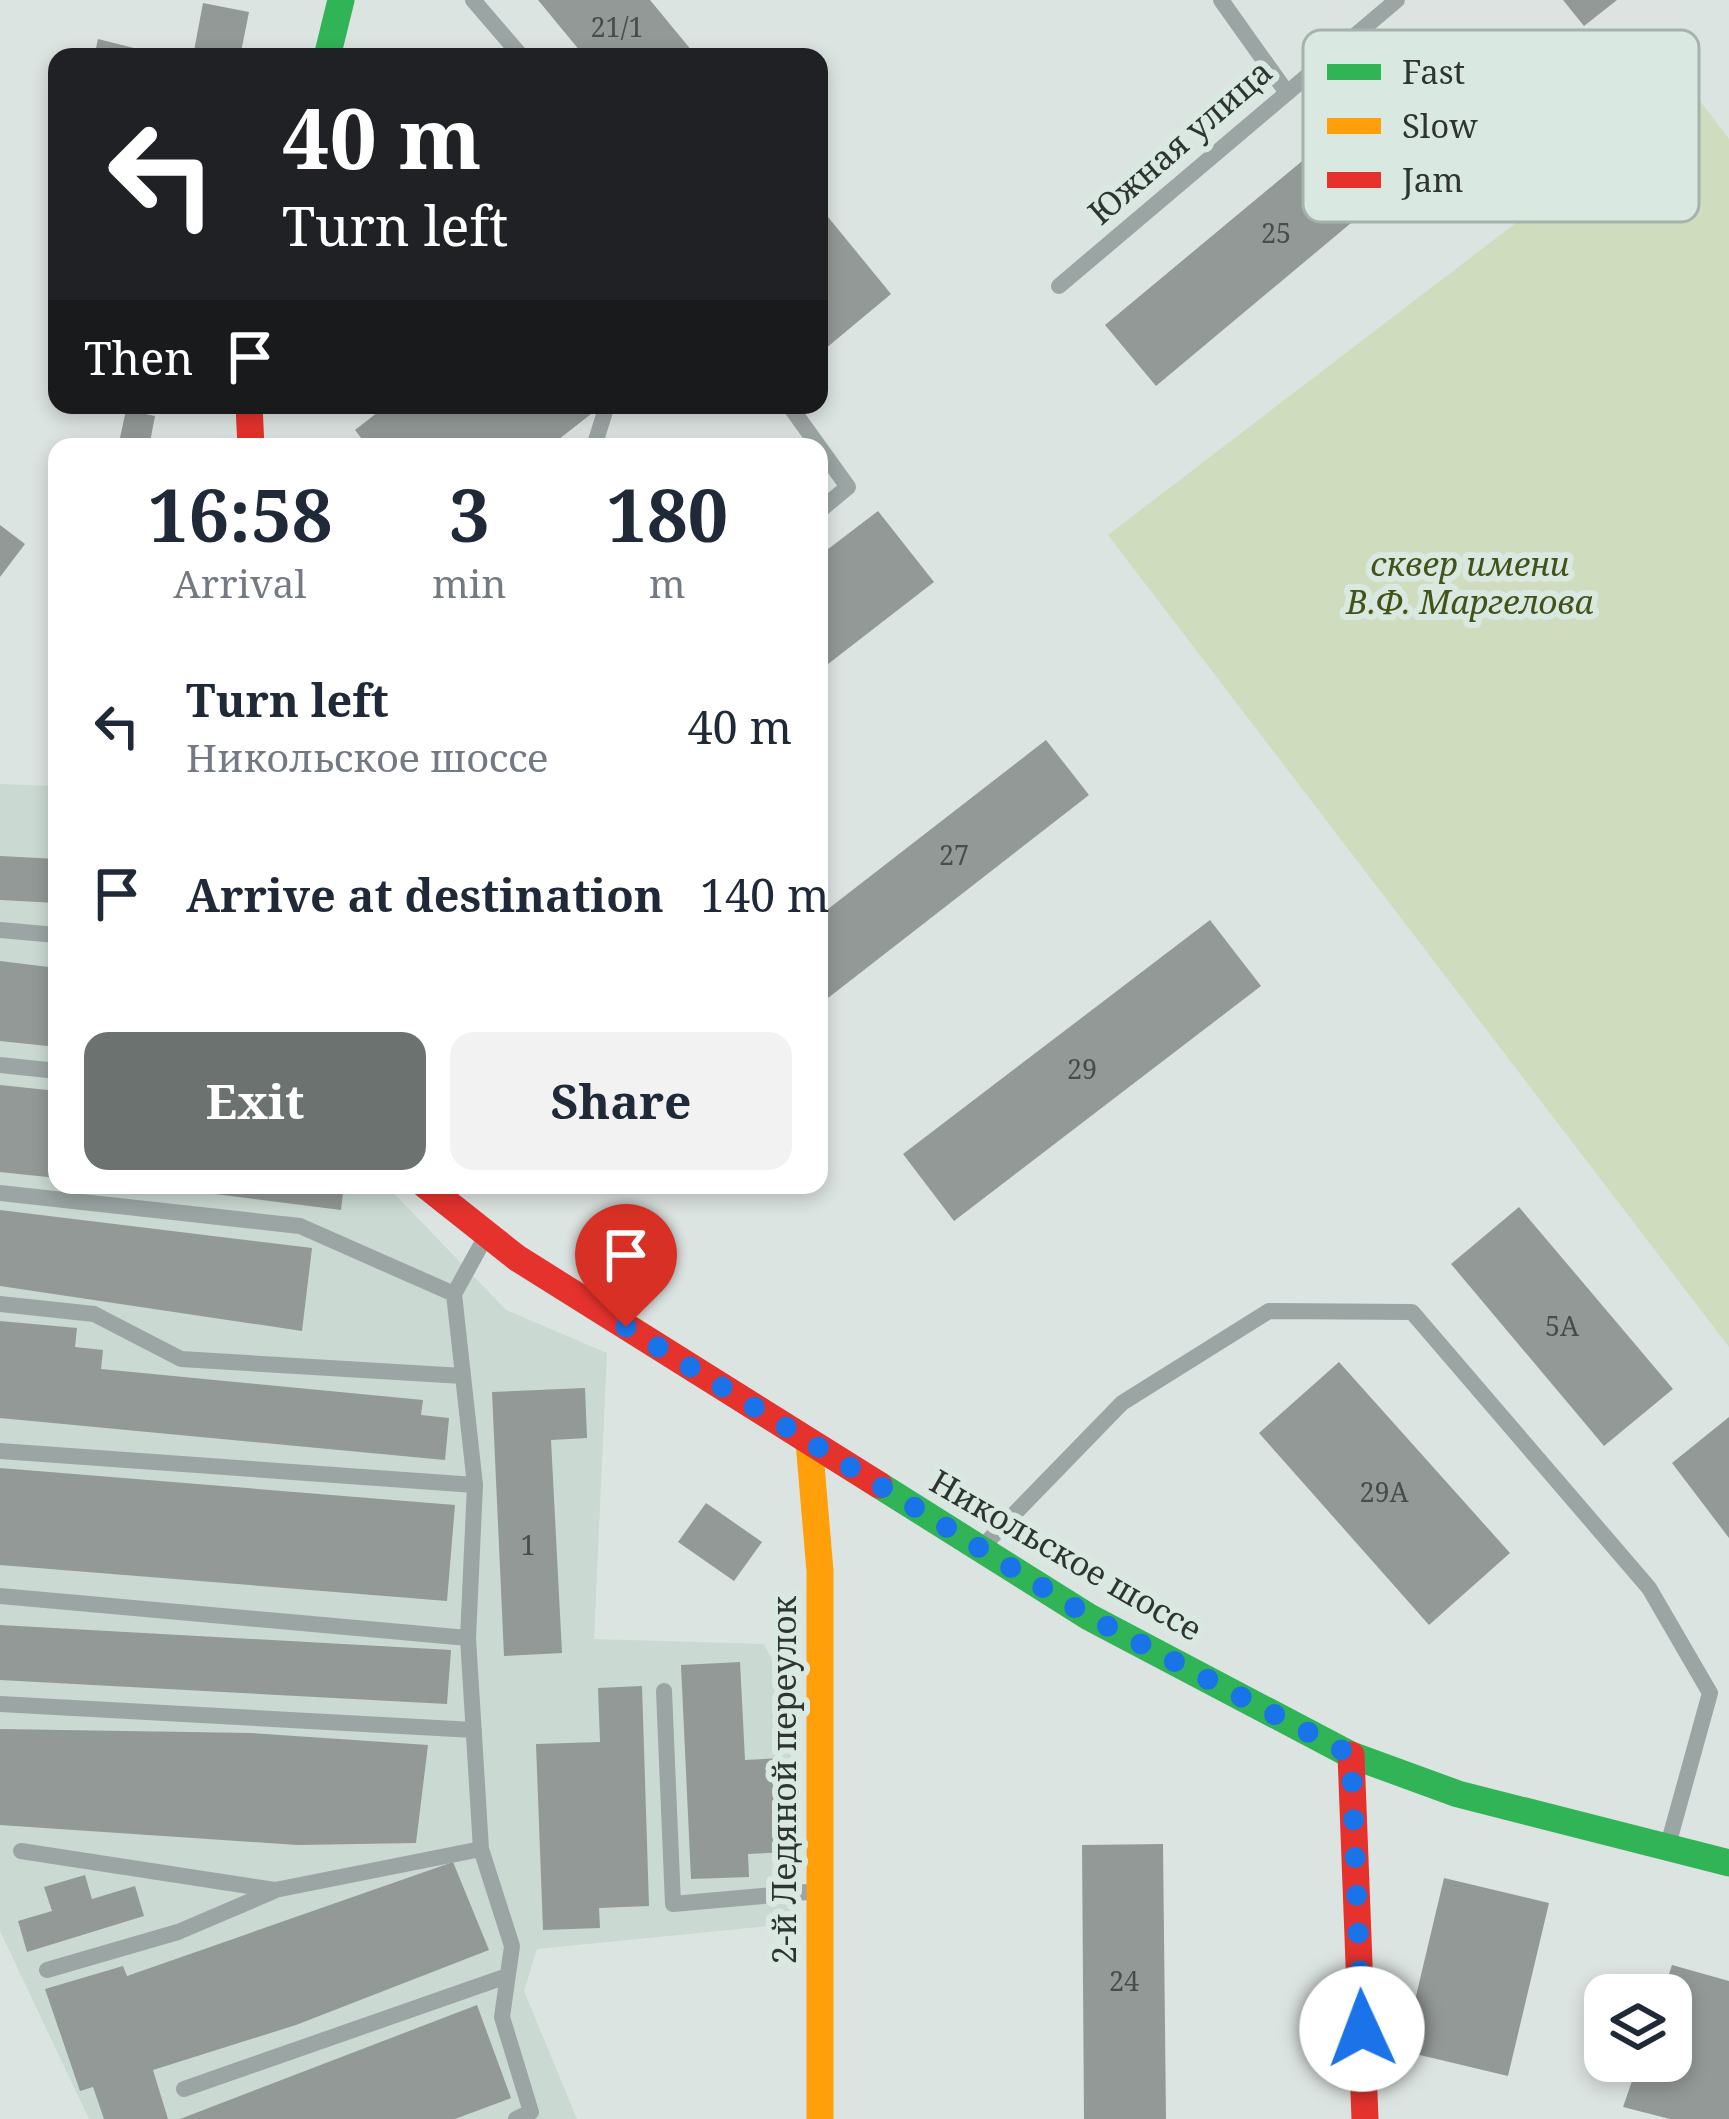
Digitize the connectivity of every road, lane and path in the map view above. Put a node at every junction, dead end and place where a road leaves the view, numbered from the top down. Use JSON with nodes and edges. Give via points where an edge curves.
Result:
{"nodes":[{"id":1,"x":341,"y":0,"type":"edge"},
{"id":2,"x":473,"y":0,"type":"edge"},
{"id":3,"x":1221,"y":0,"type":"edge"},
{"id":4,"x":1391,"y":2,"type":"edge"},
{"id":5,"x":1357,"y":30,"type":"edge"},
{"id":6,"x":329,"y":48,"type":"edge"},
{"id":7,"x":514,"y":48,"type":"edge"},
{"id":8,"x":1303,"y":75,"type":"edge"},
{"id":9,"x":1285,"y":90,"type":"junction"},
{"id":10,"x":1059,"y":286,"type":"dead end"},
{"id":11,"x":828,"y":459,"type":"edge"},
{"id":12,"x":828,"y":504,"type":"edge"},
{"id":13,"x":0,"y":930,"type":"edge"},
{"id":14,"x":48,"y":934,"type":"edge"},
{"id":15,"x":0,"y":1065,"type":"edge"},
{"id":16,"x":48,"y":1071,"type":"edge"},
{"id":17,"x":0,"y":1193,"type":"edge"},
{"id":18,"x":436,"y":1194,"type":"edge"},
{"id":19,"x":487,"y":1235,"type":"junction"},
{"id":20,"x":454,"y":1294,"type":"junction"},
{"id":21,"x":0,"y":1304,"type":"edge"},
{"id":22,"x":464,"y":1376,"type":"junction"},
{"id":23,"x":809,"y":1442,"type":"junction"},
{"id":24,"x":0,"y":1451,"type":"edge"},
{"id":25,"x":475,"y":1485,"type":"junction"},
{"id":26,"x":980,"y":1549,"type":"junction"},
{"id":27,"x":0,"y":1596,"type":"edge"},
{"id":28,"x":469,"y":1638,"type":"junction"},
{"id":29,"x":664,"y":1691,"type":"dead end"},
{"id":30,"x":0,"y":1704,"type":"edge"},
{"id":31,"x":474,"y":1730,"type":"junction"},
{"id":32,"x":1351,"y":1755,"type":"junction"},
{"id":33,"x":1668,"y":1846,"type":"junction"},
{"id":34,"x":481,"y":1849,"type":"junction"},
{"id":35,"x":21,"y":1851,"type":"dead end"},
{"id":36,"x":1729,"y":1863,"type":"edge"},
{"id":37,"x":275,"y":1890,"type":"junction"},
{"id":38,"x":820,"y":1891,"type":"junction"},
{"id":39,"x":47,"y":1970,"type":"dead end"},
{"id":40,"x":508,"y":1976,"type":"junction"},
{"id":41,"x":184,"y":2089,"type":"dead end"},
{"id":42,"x":516,"y":2119,"type":"edge"},
{"id":43,"x":820,"y":2119,"type":"edge"},
{"id":44,"x":1365,"y":2119,"type":"edge"}],
"edges":[{"from":1,"to":6,"type":"street"},
{"from":2,"to":7,"type":"lane"},
{"from":3,"to":9,"type":"lane"},
{"from":4,"to":5,"type":"lane","name":"Южная улица"},
{"from":8,"to":9,"type":"lane","name":"Южная улица"},
{"from":9,"to":10,"type":"lane","name":"Южная улица"},
{"from":11,"to":12,"type":"lane","via":[[848,487]]},
{"from":13,"to":14,"type":"lane"},
{"from":15,"to":16,"type":"lane"},
{"from":17,"to":20,"type":"lane","via":[[299,1226]]},
{"from":18,"to":19,"type":"street","name":"Никольское шоссе"},
{"from":19,"to":20,"type":"lane"},
{"from":19,"to":23,"type":"street","name":"Никольское шоссе"},
{"from":20,"to":22,"type":"lane"},
{"from":21,"to":22,"type":"lane","via":[[94,1314],[181,1359]]},
{"from":22,"to":25,"type":"lane"},
{"from":23,"to":26,"type":"street","name":"Никольское шоссе"},
{"from":23,"to":38,"type":"street","name":"2-й Ледяной переулок","via":[[820,1571]]},
{"from":24,"to":25,"type":"lane"},
{"from":25,"to":28,"type":"lane"},
{"from":26,"to":32,"type":"street","name":"Никольское шоссе","via":[[1090,1617]]},
{"from":26,"to":33,"type":"lane","via":[[1122,1403],[1269,1311],[1412,1312],[1649,1588],[1710,1693]]},
{"from":27,"to":28,"type":"lane"},
{"from":28,"to":31,"type":"lane"},
{"from":29,"to":38,"type":"lane","via":[[674,1904]]},
{"from":30,"to":31,"type":"lane"},
{"from":31,"to":34,"type":"lane"},
{"from":32,"to":33,"type":"street","name":"Никольское шоссе","via":[[1458,1794]]},
{"from":32,"to":44,"type":"street"},
{"from":33,"to":36,"type":"street","name":"Никольское шоссе"},
{"from":34,"to":37,"type":"lane"},
{"from":34,"to":40,"type":"lane","via":[[512,1946]]},
{"from":35,"to":37,"type":"lane"},
{"from":37,"to":39,"type":"lane","via":[[178,1932]]},
{"from":38,"to":43,"type":"street","name":"2-й Ледяной переулок"},
{"from":40,"to":41,"type":"lane"},
{"from":40,"to":42,"type":"lane","via":[[502,2017],[532,2112]]}]}
